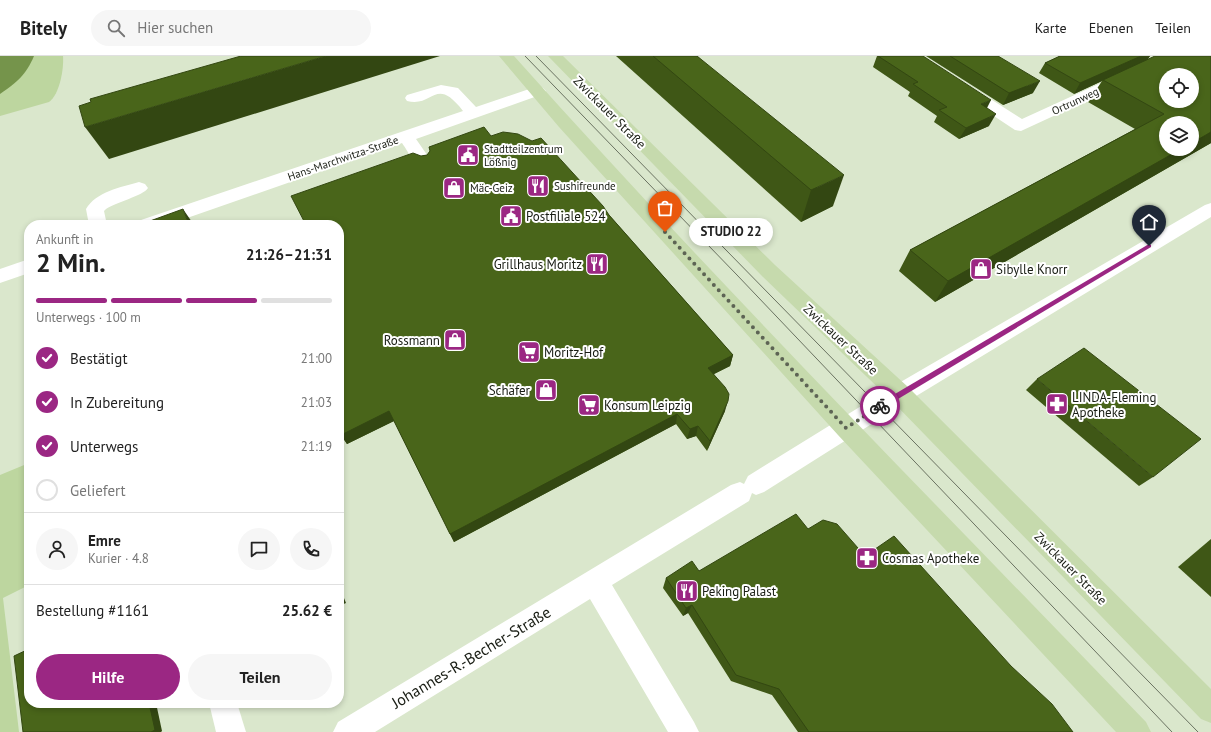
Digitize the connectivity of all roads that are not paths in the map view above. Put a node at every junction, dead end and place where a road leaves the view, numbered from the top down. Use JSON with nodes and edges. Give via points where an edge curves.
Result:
{"nodes":[{"id":1,"x":506,"y":56,"type":"edge"},
{"id":2,"x":555,"y":56,"type":"edge"},
{"id":3,"x":913,"y":56,"type":"edge"},
{"id":4,"x":1172,"y":56,"type":"edge"},
{"id":5,"x":538,"y":91,"type":"junction"},
{"id":6,"x":412,"y":98,"type":"dead end"},
{"id":7,"x":473,"y":113,"type":"junction"},
{"id":8,"x":406,"y":136,"type":"junction"},
{"id":9,"x":424,"y":162,"type":"edge"},
{"id":10,"x":138,"y":188,"type":"dead end"},
{"id":11,"x":1211,"y":209,"type":"edge"},
{"id":12,"x":97,"y":220,"type":"edge"},
{"id":13,"x":162,"y":220,"type":"edge"},
{"id":14,"x":24,"y":268,"type":"edge"},
{"id":15,"x":0,"y":276,"type":"edge"},
{"id":16,"x":900,"y":394,"type":"junction"},
{"id":17,"x":846,"y":428,"type":"junction"},
{"id":18,"x":595,"y":582,"type":"junction"},
{"id":19,"x":224,"y":708,"type":"edge"},
{"id":20,"x":1211,"y":709,"type":"edge"},
{"id":21,"x":231,"y":732,"type":"edge"},
{"id":22,"x":348,"y":732,"type":"edge"},
{"id":23,"x":684,"y":732,"type":"edge"},
{"id":24,"x":1136,"y":732,"type":"edge"}],
"edges":[{"from":1,"to":5,"type":"main road"},
{"from":2,"to":16,"type":"main road","name":"Zwickauer Straße","via":[[768,270]]},
{"from":3,"to":4,"type":"street","name":"Ortrunweg","via":[[1021,126]]},
{"from":5,"to":7,"type":"street","name":"Hans-Marchwitza-Straße"},
{"from":5,"to":17,"type":"main road"},
{"from":6,"to":7,"type":"street","via":[[434,91],[450,90],[459,95]]},
{"from":7,"to":8,"type":"street","name":"Hans-Marchwitza-Straße"},
{"from":8,"to":9,"type":"street"},
{"from":8,"to":13,"type":"street","name":"Hans-Marchwitza-Straße"},
{"from":10,"to":12,"type":"street","via":[[100,204],[94,209]]},
{"from":11,"to":16,"type":"street","name":"Johannes-R.-Becher-Straße"},
{"from":14,"to":15,"type":"street"},
{"from":16,"to":17,"type":"street","name":"Johannes-R.-Becher-Straße"},
{"from":16,"to":20,"type":"main road","name":"Zwickauer Straße"},
{"from":17,"to":18,"type":"street","name":"Johannes-R.-Becher-Straße"},
{"from":17,"to":24,"type":"main road"},
{"from":18,"to":22,"type":"street","name":"Johannes-R.-Becher-Straße"},
{"from":18,"to":23,"type":"street"},
{"from":19,"to":21,"type":"street"}]}
